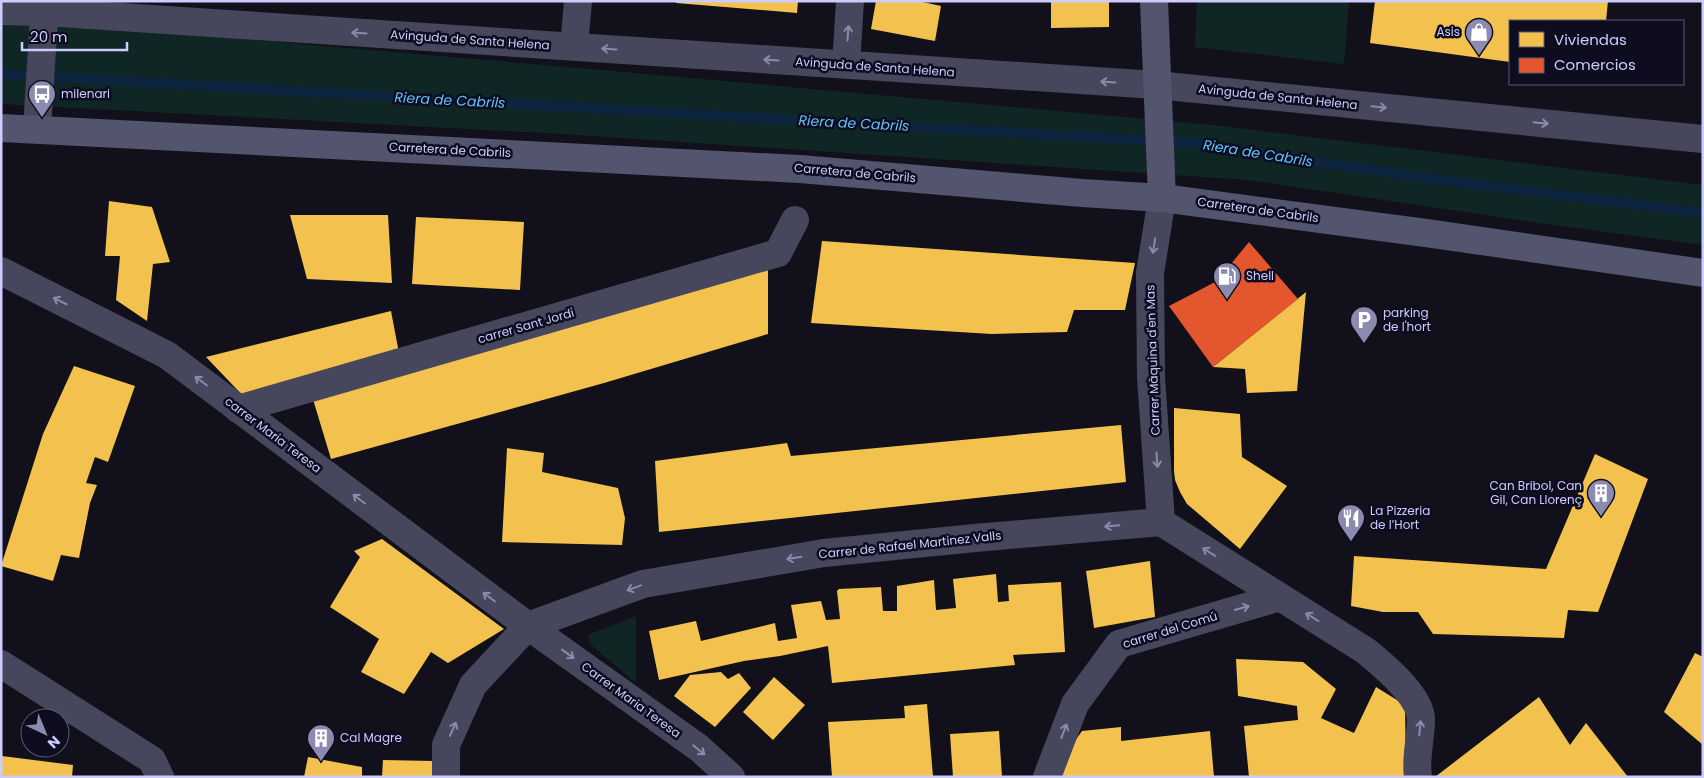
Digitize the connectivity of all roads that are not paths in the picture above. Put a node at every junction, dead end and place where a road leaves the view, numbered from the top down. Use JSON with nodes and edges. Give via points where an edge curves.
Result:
{"nodes":[{"id":1,"x":578,"y":1,"type":"edge"},
{"id":2,"x":850,"y":1,"type":"edge"},
{"id":3,"x":1154,"y":1,"type":"edge"},
{"id":4,"x":1,"y":11,"type":"edge"},
{"id":5,"x":45,"y":15,"type":"edge"},
{"id":6,"x":574,"y":47,"type":"junction"},
{"id":7,"x":846,"y":65,"type":"junction"},
{"id":8,"x":1157,"y":99,"type":"junction"},
{"id":9,"x":37,"y":119,"type":"junction"},
{"id":10,"x":1,"y":128,"type":"edge"},
{"id":11,"x":1703,"y":139,"type":"edge"},
{"id":12,"x":1161,"y":188,"type":"junction"},
{"id":13,"x":795,"y":220,"type":"dead end"},
{"id":14,"x":1,"y":271,"type":"edge"},
{"id":15,"x":1703,"y":274,"type":"edge"},
{"id":16,"x":238,"y":408,"type":"junction"},
{"id":17,"x":1161,"y":522,"type":"junction"},
{"id":18,"x":1280,"y":597,"type":"junction"},
{"id":19,"x":528,"y":626,"type":"junction"},
{"id":20,"x":1,"y":664,"type":"edge"},
{"id":21,"x":160,"y":777,"type":"edge"},
{"id":22,"x":446,"y":777,"type":"edge"},
{"id":23,"x":730,"y":777,"type":"edge"},
{"id":24,"x":1047,"y":777,"type":"edge"},
{"id":25,"x":1418,"y":777,"type":"edge"}],
"edges":[{"from":1,"to":6,"type":"street"},
{"from":7,"to":2,"type":"street","one_way":true},
{"from":3,"to":8,"type":"street"},
{"from":4,"to":5,"type":"street","name":"Avinguda de Santa Helena"},
{"from":6,"to":5,"type":"street","name":"Avinguda de Santa Helena","one_way":true},
{"from":5,"to":9,"type":"street"},
{"from":7,"to":6,"type":"street","name":"Avinguda de Santa Helena","one_way":true},
{"from":8,"to":7,"type":"street","name":"Avinguda de Santa Helena","one_way":true},
{"from":8,"to":11,"type":"street","name":"Avinguda de Santa Helena","one_way":true},
{"from":8,"to":12,"type":"street"},
{"from":9,"to":10,"type":"street","name":"Carretera de Cabrils"},
{"from":9,"to":12,"type":"street","name":"Carretera de Cabrils","via":[[800,168],[1082,193]]},
{"from":12,"to":15,"type":"street","name":"Carretera de Cabrils","via":[[1426,233]]},
{"from":12,"to":17,"type":"street","name":"Carrer Màquina d'en Mas","one_way":true,"via":[[1150,273],[1151,377]]},
{"from":13,"to":16,"type":"street","name":"carrer Sant Jordi","via":[[778,253]]},
{"from":16,"to":14,"type":"street","name":"carrer Maria Teresa","one_way":true,"via":[[167,355]]},
{"from":19,"to":16,"type":"street","name":"carrer Maria Teresa","one_way":true},
{"from":18,"to":17,"type":"street","one_way":true},
{"from":17,"to":19,"type":"street","name":"Carrer de Rafael Martinez Valls","one_way":true,"via":[[824,553],[643,584]]},
{"from":24,"to":18,"type":"street","name":"carrer del Comú","one_way":true,"via":[[1075,704],[1119,644]]},
{"from":25,"to":18,"type":"street","one_way":true,"via":[[1416,763],[1421,717],[1411,695],[1366,651]]},
{"from":22,"to":19,"type":"street","one_way":true,"via":[[446,745],[472,685]]},
{"from":19,"to":23,"type":"street","name":"Carrer Maria Teresa","one_way":true,"via":[[699,748]]},
{"from":20,"to":21,"type":"street","via":[[152,760]]}]}
